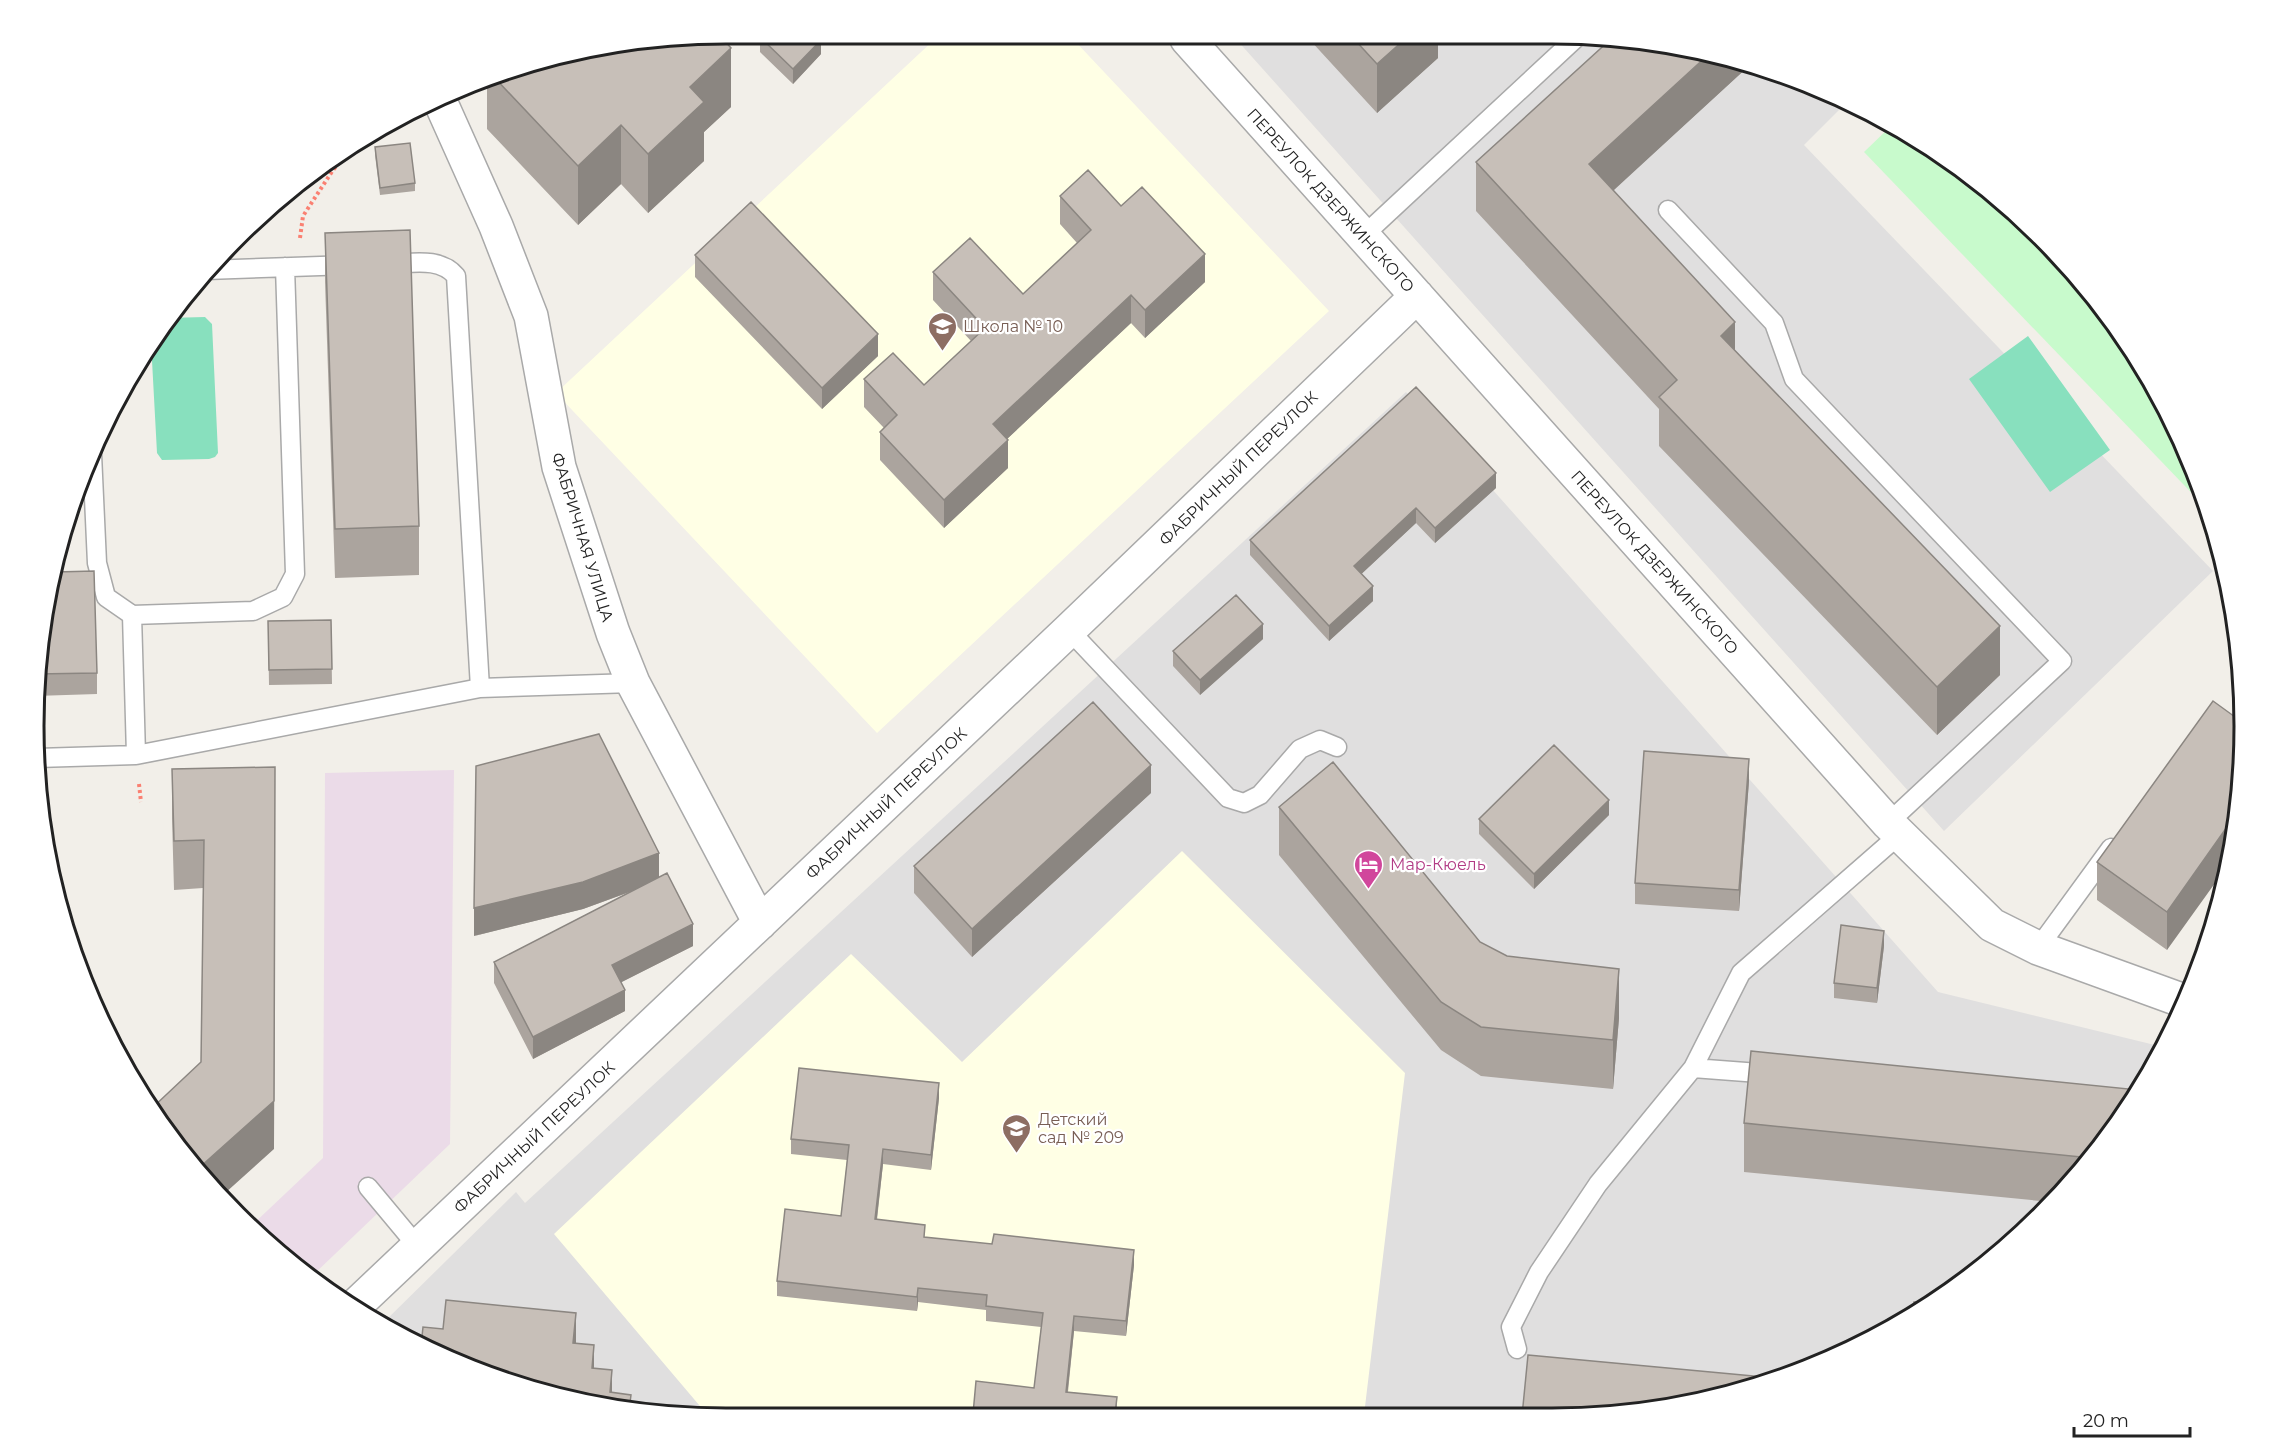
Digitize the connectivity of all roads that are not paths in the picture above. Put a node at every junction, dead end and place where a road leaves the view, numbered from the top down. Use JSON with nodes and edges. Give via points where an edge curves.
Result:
{"nodes":[{"id":1,"x":1190,"y":44,"type":"edge"},
{"id":2,"x":1569,"y":44,"type":"edge"},
{"id":3,"x":442,"y":106,"type":"edge"},
{"id":4,"x":1668,"y":210,"type":"dead end"},
{"id":5,"x":1362,"y":236,"type":"junction"},
{"id":6,"x":285,"y":267,"type":"junction"},
{"id":7,"x":219,"y":270,"type":"edge"},
{"id":8,"x":1417,"y":296,"type":"junction"},
{"id":9,"x":93,"y":471,"type":"edge"},
{"id":10,"x":132,"y":615,"type":"junction"},
{"id":11,"x":1069,"y":630,"type":"junction"},
{"id":12,"x":633,"y":683,"type":"junction"},
{"id":13,"x":480,"y":688,"type":"junction"},
{"id":14,"x":1337,"y":747,"type":"dead end"},
{"id":15,"x":136,"y":755,"type":"junction"},
{"id":16,"x":45,"y":758,"type":"edge"},
{"id":17,"x":1893,"y":829,"type":"junction"},
{"id":18,"x":2122,"y":833,"type":"edge"},
{"id":19,"x":760,"y":923,"type":"junction"},
{"id":20,"x":2038,"y":948,"type":"junction"},
{"id":21,"x":2178,"y":998,"type":"edge"},
{"id":22,"x":1693,"y":1068,"type":"junction"},
{"id":23,"x":1787,"y":1076,"type":"edge"},
{"id":24,"x":368,"y":1187,"type":"dead end"},
{"id":25,"x":417,"y":1247,"type":"junction"},
{"id":26,"x":360,"y":1301,"type":"edge"},
{"id":27,"x":1516,"y":1349,"type":"dead end"}],
"edges":[{"from":1,"to":5,"type":"street","name":"ПЕРЕУЛОК ДЗЕРЖИНСКОГО"},
{"from":2,"to":5,"type":"lane"},
{"from":3,"to":12,"type":"street","name":"ФАБРИЧНАЯ УЛИЦА","via":[[531,316],[559,467]]},
{"from":4,"to":17,"type":"lane","via":[[1774,323],[1794,379],[2062,661]]},
{"from":5,"to":8,"type":"street","name":"ПЕРЕУЛОК ДЗЕРЖИНСКОГО"},
{"from":6,"to":7,"type":"lane"},
{"from":6,"to":10,"type":"lane","via":[[295,574],[283,597],[253,611]]},
{"from":6,"to":13,"type":"lane","via":[[436,263],[448,267],[456,276]]},
{"from":8,"to":11,"type":"street","name":"ФАБРИЧНЫЙ ПЕРЕУЛОК"},
{"from":8,"to":17,"type":"street","name":"ПЕРЕУЛОК ДЗЕРЖИНСКОГО"},
{"from":9,"to":10,"type":"lane","via":[[97,563],[106,597]]},
{"from":10,"to":15,"type":"lane"},
{"from":11,"to":14,"type":"lane","via":[[1228,798],[1244,803],[1260,795],[1300,749],[1320,740]]},
{"from":11,"to":19,"type":"street","name":"ФАБРИЧНЫЙ ПЕРЕУЛОК"},
{"from":12,"to":13,"type":"lane"},
{"from":12,"to":19,"type":"street","name":"ФАБРИЧНАЯ УЛИЦА"},
{"from":13,"to":15,"type":"lane"},
{"from":15,"to":16,"type":"lane"},
{"from":17,"to":20,"type":"street","name":"ПЕРЕУЛОК ДЗЕРЖИНСКОГО","via":[[1992,925]]},
{"from":17,"to":22,"type":"lane","via":[[1742,973]]},
{"from":18,"to":20,"type":"lane"},
{"from":19,"to":25,"type":"street","name":"ФАБРИЧНЫЙ ПЕРЕУЛОК"},
{"from":20,"to":21,"type":"street","name":"ПЕРЕУЛОК ДЗЕРЖИНСКОГО"},
{"from":22,"to":23,"type":"lane"},
{"from":22,"to":27,"type":"lane","via":[[1598,1184],[1539,1272],[1511,1327]]},
{"from":24,"to":25,"type":"lane"},
{"from":25,"to":26,"type":"street","name":"ФАБРИЧНЫЙ ПЕРЕУЛОК"}]}
